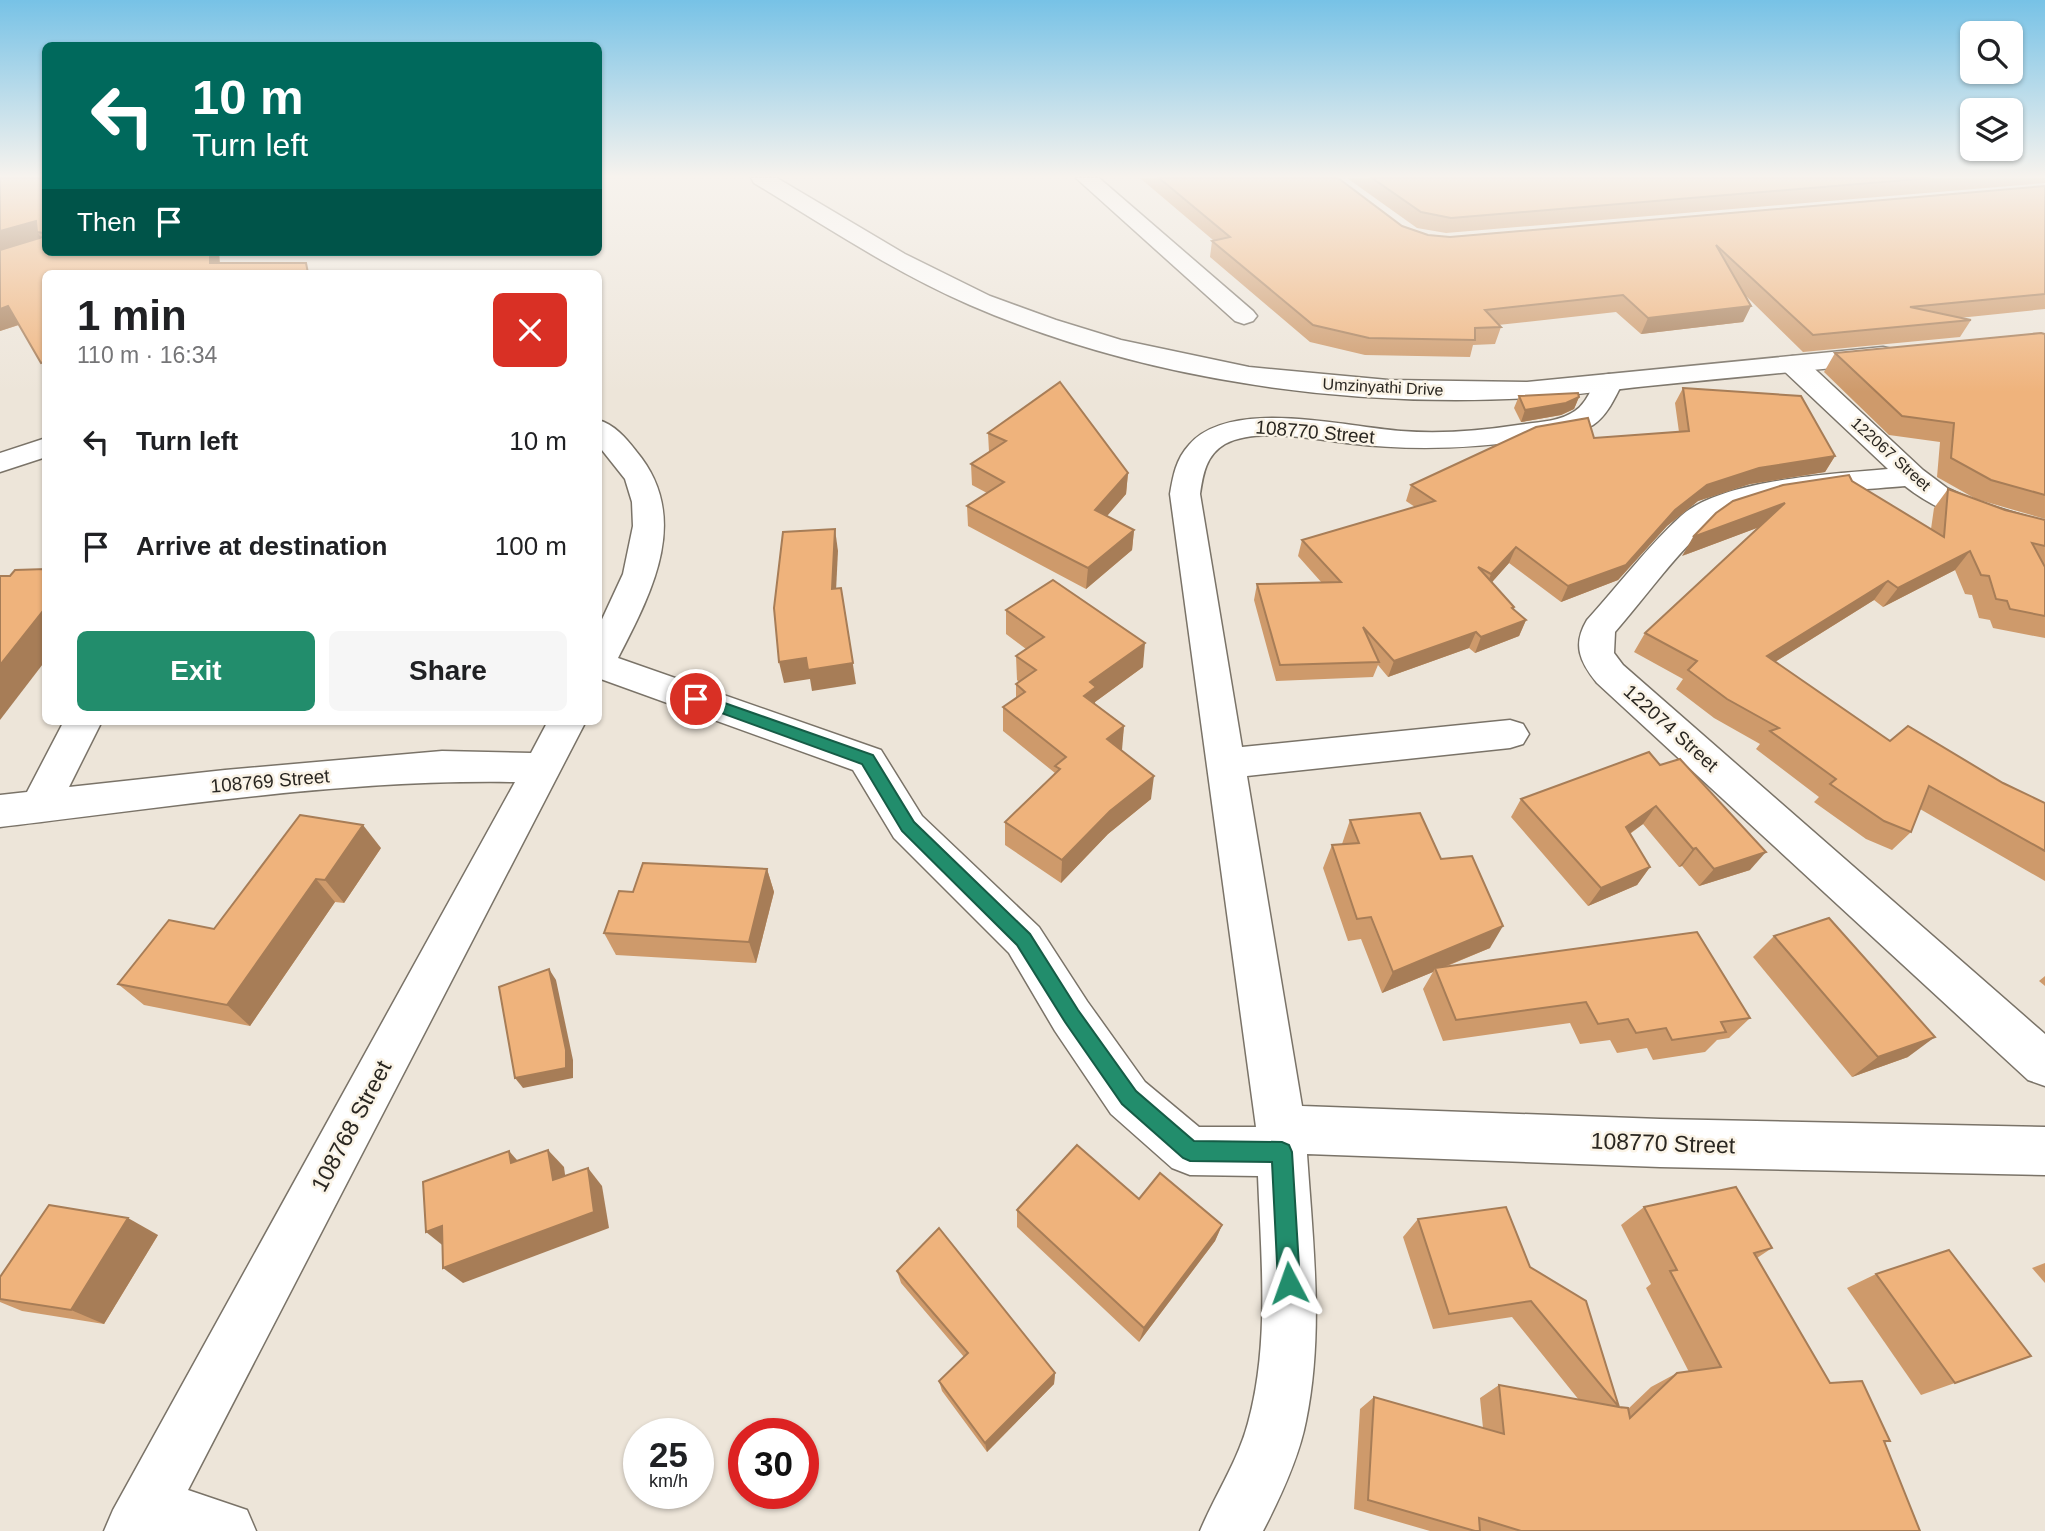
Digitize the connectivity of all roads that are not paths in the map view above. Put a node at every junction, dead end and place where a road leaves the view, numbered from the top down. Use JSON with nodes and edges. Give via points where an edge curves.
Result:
{"nodes":[{"id":1,"x":885,"y":249,"type":"edge"},
{"id":2,"x":1168,"y":249,"type":"edge"},
{"id":3,"x":1244,"y":316,"type":"dead end"},
{"id":4,"x":1912,"y":352,"type":"edge"},
{"id":5,"x":1793,"y":364,"type":"junction"},
{"id":6,"x":1609,"y":382,"type":"junction"},
{"id":7,"x":602,"y":433,"type":"edge"},
{"id":8,"x":42,"y":448,"type":"edge"},
{"id":9,"x":0,"y":463,"type":"edge"},
{"id":10,"x":1912,"y":476,"type":"junction"},
{"id":11,"x":2045,"y":531,"type":"edge"},
{"id":12,"x":602,"y":654,"type":"edge"},
{"id":13,"x":602,"y":664,"type":"edge"},
{"id":14,"x":81,"y":725,"type":"edge"},
{"id":15,"x":565,"y":725,"type":"edge"},
{"id":16,"x":1510,"y":733,"type":"dead end"},
{"id":17,"x":1224,"y":764,"type":"junction"},
{"id":18,"x":542,"y":768,"type":"junction"},
{"id":19,"x":40,"y":806,"type":"junction"},
{"id":20,"x":0,"y":811,"type":"edge"},
{"id":21,"x":2045,"y":1064,"type":"edge"},
{"id":22,"x":1282,"y":1141,"type":"junction"},
{"id":23,"x":2045,"y":1151,"type":"edge"},
{"id":24,"x":141,"y":1520,"type":"edge"},
{"id":25,"x":226,"y":1531,"type":"edge"},
{"id":26,"x":1230,"y":1531,"type":"edge"}],
"edges":[{"from":1,"to":6,"type":"street","name":"Umzinyathi Drive","via":[[937,280],[1021,317],[1106,346],[1216,370],[1342,387],[1449,391],[1530,390]]},
{"from":2,"to":3,"type":"street"},
{"from":4,"to":5,"type":"street","name":"Umzinyathi Drive"},
{"from":5,"to":6,"type":"street","name":"Umzinyathi Drive"},
{"from":5,"to":10,"type":"street","name":"122067 Street"},
{"from":6,"to":17,"type":"street","name":"108770 Street","via":[[1588,415],[1573,424],[1423,441],[1247,426],[1223,434],[1200,450],[1188,468],[1185,494]]},
{"from":7,"to":12,"type":"street","via":[[641,481],[648,513],[638,578]]},
{"from":8,"to":9,"type":"street"},
{"from":10,"to":11,"type":"street","name":"122067 Street","via":[[1948,502]]},
{"from":10,"to":21,"type":"street","name":"122074 Street","via":[[1745,497],[1707,512],[1599,628],[1593,650],[1611,674]]},
{"from":13,"to":22,"type":"street","via":[[867,760],[908,827],[1024,940],[1129,1098],[1190,1151]]},
{"from":14,"to":19,"type":"street"},
{"from":15,"to":18,"type":"street","name":"108768 Street"},
{"from":16,"to":17,"type":"street"},
{"from":17,"to":22,"type":"street","name":"108770 Street"},
{"from":18,"to":19,"type":"street","name":"108769 Street","via":[[442,766]]},
{"from":18,"to":24,"type":"street","name":"108768 Street"},
{"from":19,"to":20,"type":"street","name":"108769 Street"},
{"from":22,"to":23,"type":"street","name":"108770 Street"},
{"from":22,"to":26,"type":"street","name":"108770 Street","via":[[1289,1283],[1287,1364],[1277,1424],[1253,1488]]},
{"from":24,"to":25,"type":"street"}]}
